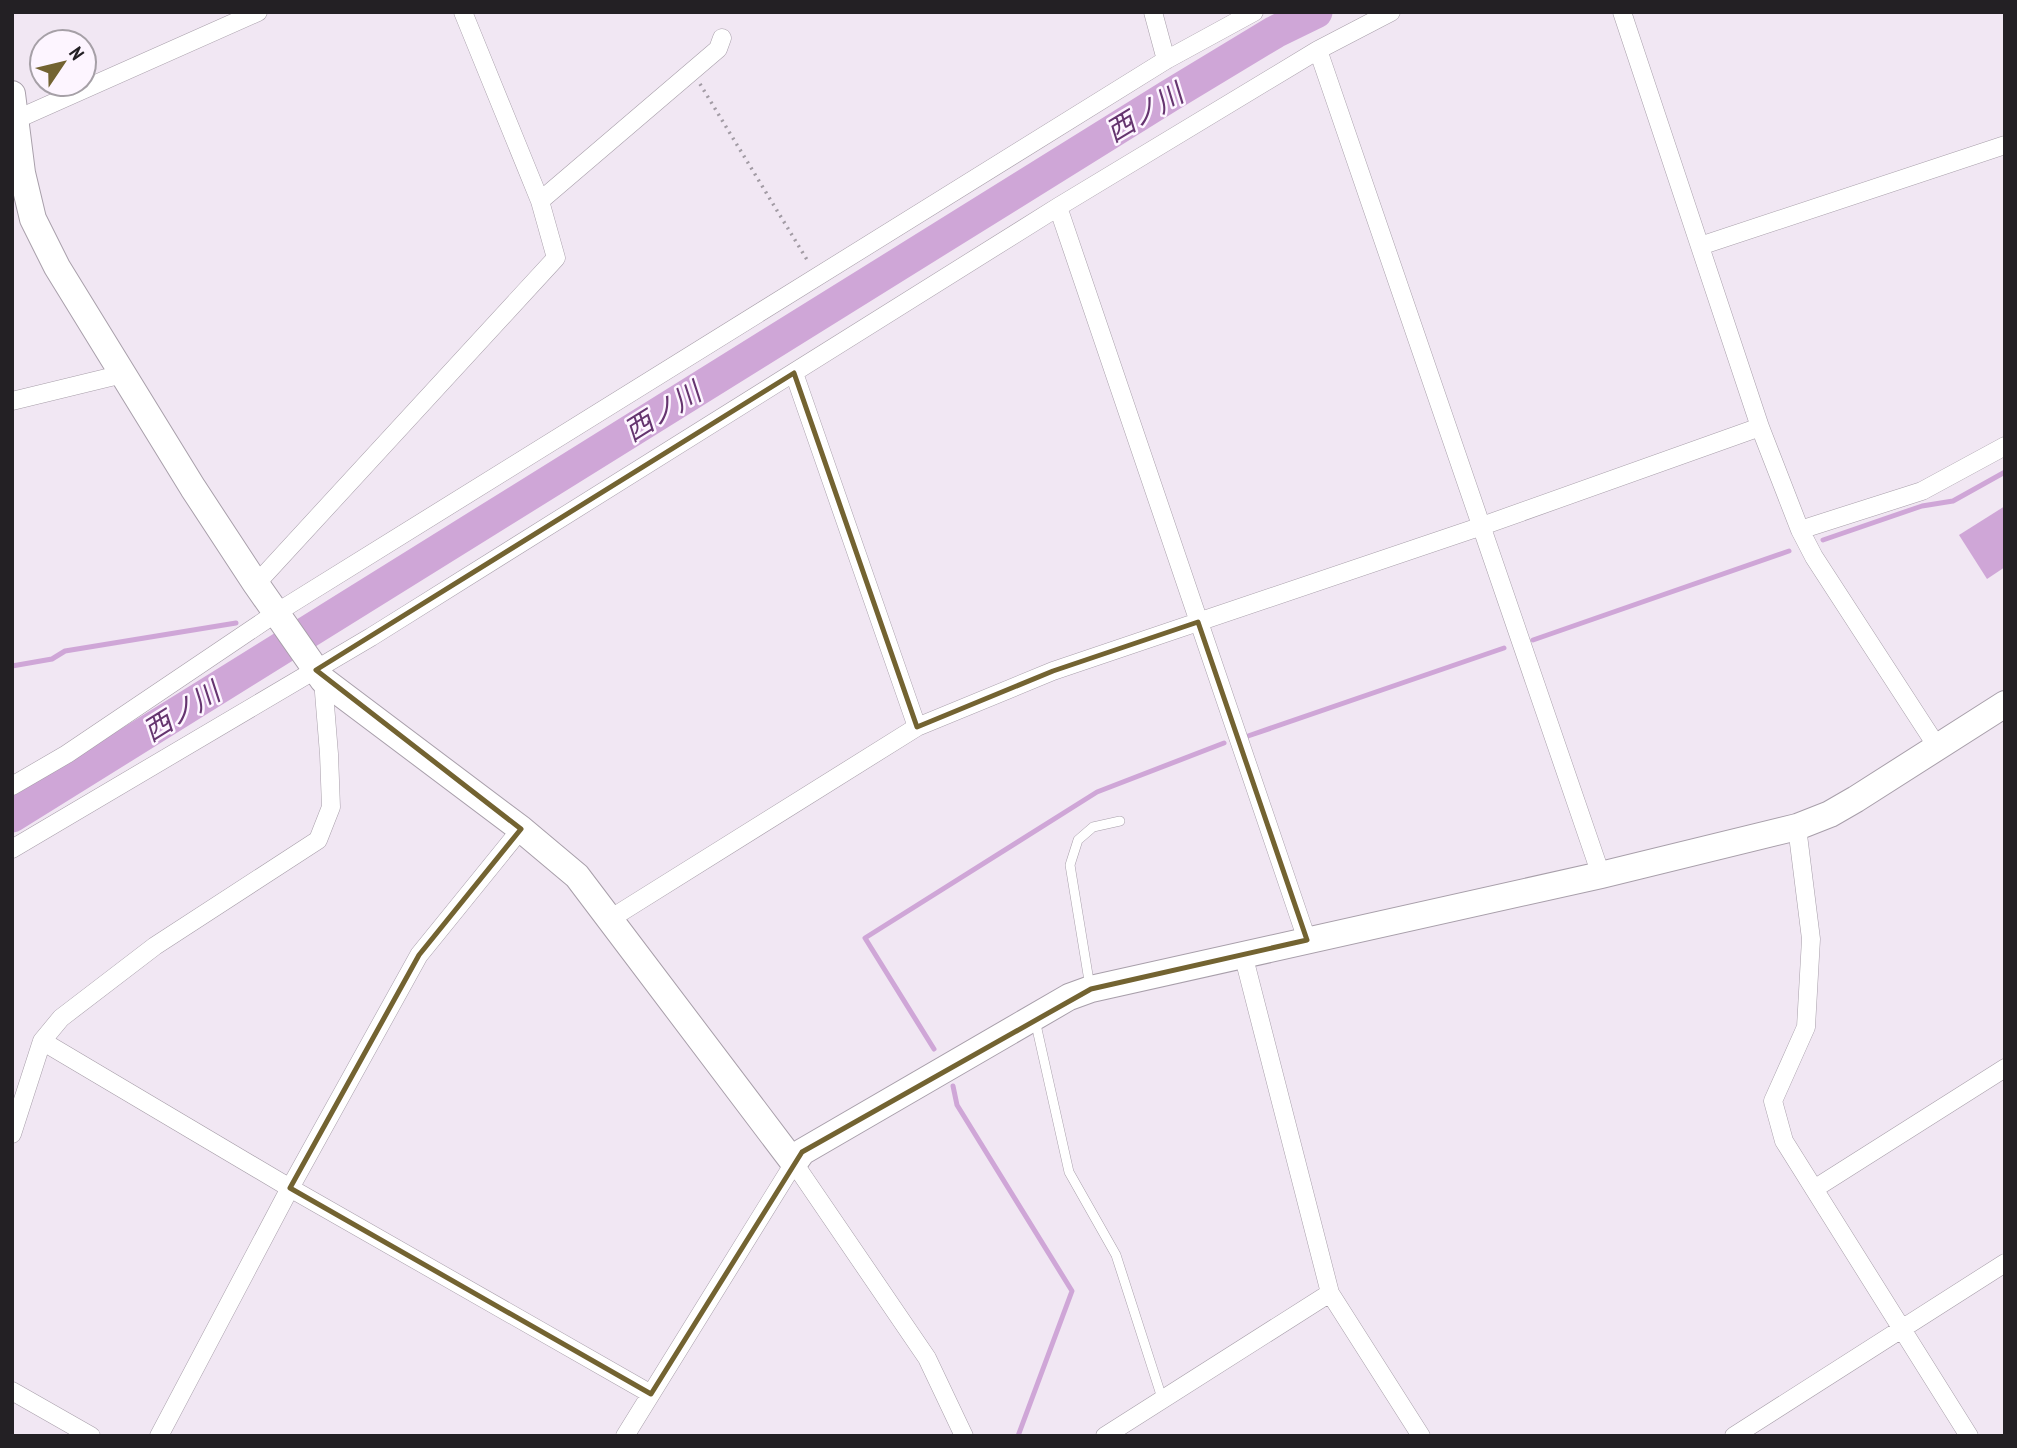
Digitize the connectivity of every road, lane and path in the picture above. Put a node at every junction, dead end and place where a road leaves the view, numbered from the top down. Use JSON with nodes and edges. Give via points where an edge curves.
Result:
{"nodes":[{"id":1,"x":258,"y":12,"type":"edge"},
{"id":2,"x":463,"y":12,"type":"edge"},
{"id":3,"x":1153,"y":12,"type":"edge"},
{"id":4,"x":1255,"y":12,"type":"edge"},
{"id":5,"x":1391,"y":12,"type":"edge"},
{"id":6,"x":1622,"y":12,"type":"edge"},
{"id":7,"x":722,"y":38,"type":"dead end"},
{"id":8,"x":1318,"y":50,"type":"junction"},
{"id":9,"x":1166,"y":60,"type":"junction"},
{"id":10,"x":692,"y":71,"type":"junction"},
{"id":11,"x":12,"y":94,"type":"edge"},
{"id":12,"x":15,"y":120,"type":"junction"},
{"id":13,"x":2005,"y":145,"type":"edge"},
{"id":14,"x":17,"y":174,"type":"edge"},
{"id":15,"x":540,"y":201,"type":"junction"},
{"id":16,"x":1058,"y":207,"type":"junction"},
{"id":17,"x":1700,"y":246,"type":"junction"},
{"id":18,"x":818,"y":277,"type":"junction"},
{"id":19,"x":794,"y":373,"type":"junction"},
{"id":20,"x":123,"y":374,"type":"junction"},
{"id":21,"x":12,"y":401,"type":"edge"},
{"id":22,"x":1760,"y":427,"type":"junction"},
{"id":23,"x":2005,"y":446,"type":"edge"},
{"id":24,"x":1482,"y":526,"type":"junction"},
{"id":25,"x":1800,"y":530,"type":"junction"},
{"id":26,"x":256,"y":584,"type":"junction"},
{"id":27,"x":280,"y":619,"type":"junction"},
{"id":28,"x":1198,"y":622,"type":"junction"},
{"id":29,"x":315,"y":669,"type":"junction"},
{"id":30,"x":2005,"y":704,"type":"edge"},
{"id":31,"x":917,"y":727,"type":"junction"},
{"id":32,"x":1938,"y":748,"type":"junction"},
{"id":33,"x":12,"y":786,"type":"edge"},
{"id":34,"x":1120,"y":821,"type":"dead end"},
{"id":35,"x":1797,"y":827,"type":"junction"},
{"id":36,"x":521,"y":829,"type":"junction"},
{"id":37,"x":12,"y":849,"type":"edge"},
{"id":38,"x":1601,"y":875,"type":"junction"},
{"id":39,"x":610,"y":919,"type":"junction"},
{"id":40,"x":1307,"y":940,"type":"junction"},
{"id":41,"x":1243,"y":954,"type":"junction"},
{"id":42,"x":1091,"y":989,"type":"junction"},
{"id":43,"x":1035,"y":1018,"type":"junction"},
{"id":44,"x":42,"y":1041,"type":"junction"},
{"id":45,"x":2005,"y":1068,"type":"edge"},
{"id":46,"x":12,"y":1134,"type":"edge"},
{"id":47,"x":794,"y":1163,"type":"junction"},
{"id":48,"x":290,"y":1188,"type":"junction"},
{"id":49,"x":1814,"y":1189,"type":"junction"},
{"id":50,"x":2005,"y":1263,"type":"edge"},
{"id":51,"x":1330,"y":1293,"type":"junction"},
{"id":52,"x":1903,"y":1328,"type":"junction"},
{"id":53,"x":12,"y":1391,"type":"edge"},
{"id":54,"x":651,"y":1394,"type":"junction"},
{"id":55,"x":1162,"y":1398,"type":"junction"},
{"id":56,"x":91,"y":1436,"type":"edge"},
{"id":57,"x":159,"y":1436,"type":"edge"},
{"id":58,"x":625,"y":1436,"type":"edge"},
{"id":59,"x":964,"y":1436,"type":"edge"},
{"id":60,"x":1105,"y":1436,"type":"edge"},
{"id":61,"x":1421,"y":1436,"type":"edge"},
{"id":62,"x":1734,"y":1436,"type":"edge"},
{"id":63,"x":1969,"y":1436,"type":"edge"}],
"edges":[{"from":1,"to":12,"type":"street"},
{"from":2,"to":15,"type":"street"},
{"from":3,"to":9,"type":"street"},
{"from":4,"to":9,"type":"street"},
{"from":5,"to":8,"type":"street"},
{"from":6,"to":17,"type":"street"},
{"from":7,"to":10,"type":"street","via":[[718,49]]},
{"from":8,"to":16,"type":"street"},
{"from":8,"to":24,"type":"street"},
{"from":9,"to":18,"type":"street"},
{"from":10,"to":15,"type":"street"},
{"from":10,"to":18,"type":"path"},
{"from":11,"to":12,"type":"street"},
{"from":12,"to":14,"type":"street"},
{"from":13,"to":17,"type":"street"},
{"from":14,"to":20,"type":"street","via":[[51,255]]},
{"from":15,"to":26,"type":"street","via":[[556,258]]},
{"from":16,"to":19,"type":"street"},
{"from":16,"to":28,"type":"street"},
{"from":17,"to":22,"type":"street"},
{"from":18,"to":27,"type":"street"},
{"from":19,"to":29,"type":"street"},
{"from":19,"to":31,"type":"street"},
{"from":20,"to":21,"type":"street"},
{"from":20,"to":26,"type":"street"},
{"from":22,"to":24,"type":"street"},
{"from":22,"to":25,"type":"street"},
{"from":23,"to":25,"type":"street","via":[[1922,491]]},
{"from":24,"to":28,"type":"street"},
{"from":24,"to":38,"type":"street"},
{"from":25,"to":32,"type":"street"},
{"from":26,"to":27,"type":"street"},
{"from":27,"to":29,"type":"street"},
{"from":27,"to":33,"type":"street"},
{"from":28,"to":31,"type":"street","via":[[1053,671]]},
{"from":28,"to":40,"type":"street"},
{"from":29,"to":36,"type":"street"},
{"from":29,"to":37,"type":"street"},
{"from":29,"to":44,"type":"street","via":[[329,754],[331,807],[318,840],[155,946],[61,1018]]},
{"from":30,"to":32,"type":"street"},
{"from":31,"to":39,"type":"street"},
{"from":32,"to":35,"type":"street","via":[[1830,814]]},
{"from":34,"to":42,"type":"lane","via":[[1093,827],[1078,840],[1070,865]]},
{"from":35,"to":38,"type":"street"},
{"from":35,"to":49,"type":"street","via":[[1811,939],[1806,1027],[1773,1101],[1784,1141]]},
{"from":36,"to":39,"type":"street","via":[[577,876]]},
{"from":36,"to":48,"type":"street","via":[[419,955]]},
{"from":38,"to":40,"type":"street"},
{"from":39,"to":47,"type":"street"},
{"from":40,"to":41,"type":"street"},
{"from":41,"to":42,"type":"street"},
{"from":41,"to":51,"type":"street"},
{"from":42,"to":43,"type":"street"},
{"from":43,"to":47,"type":"street","via":[[802,1152]]},
{"from":43,"to":55,"type":"lane","via":[[1069,1172],[1116,1255]]},
{"from":44,"to":46,"type":"street"},
{"from":44,"to":48,"type":"street"},
{"from":45,"to":49,"type":"street"},
{"from":47,"to":54,"type":"street"},
{"from":47,"to":59,"type":"street","via":[[927,1358]]},
{"from":48,"to":54,"type":"street"},
{"from":48,"to":57,"type":"street"},
{"from":49,"to":52,"type":"street"},
{"from":50,"to":52,"type":"street"},
{"from":51,"to":55,"type":"street"},
{"from":51,"to":61,"type":"street"},
{"from":52,"to":62,"type":"street"},
{"from":52,"to":63,"type":"street"},
{"from":53,"to":56,"type":"street"},
{"from":54,"to":58,"type":"street"},
{"from":55,"to":60,"type":"street"}]}
